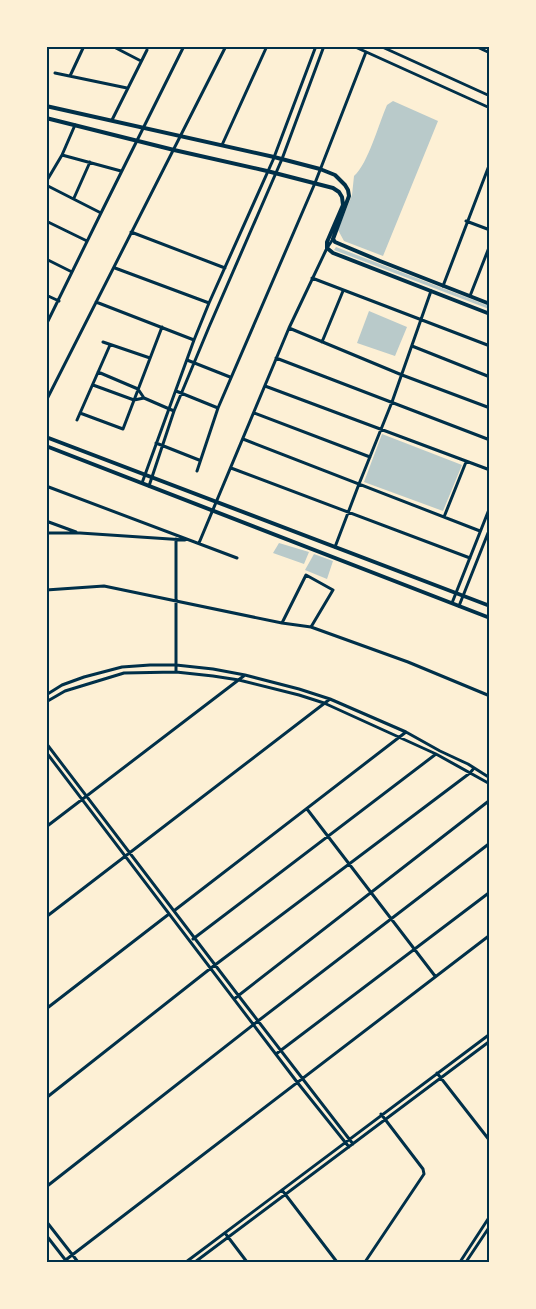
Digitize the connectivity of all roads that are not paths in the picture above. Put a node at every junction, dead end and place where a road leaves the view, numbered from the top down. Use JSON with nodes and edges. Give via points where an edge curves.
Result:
{"nodes":[{"id":1,"x":84,"y":46,"type":"edge"},
{"id":2,"x":112,"y":46,"type":"edge"},
{"id":3,"x":184,"y":46,"type":"edge"},
{"id":4,"x":226,"y":46,"type":"edge"},
{"id":5,"x":267,"y":46,"type":"edge"},
{"id":6,"x":316,"y":46,"type":"edge"},
{"id":7,"x":324,"y":46,"type":"edge"},
{"id":8,"x":353,"y":46,"type":"edge"},
{"id":9,"x":380,"y":46,"type":"edge"},
{"id":10,"x":394,"y":46,"type":"edge"},
{"id":11,"x":475,"y":46,"type":"edge"},
{"id":12,"x":147,"y":50,"type":"dead end"},
{"id":13,"x":366,"y":52,"type":"junction"},
{"id":14,"x":391,"y":52,"type":"junction"},
{"id":15,"x":489,"y":52,"type":"edge"},
{"id":16,"x":141,"y":61,"type":"junction"},
{"id":17,"x":55,"y":73,"type":"dead end"},
{"id":18,"x":70,"y":76,"type":"junction"},
{"id":19,"x":128,"y":88,"type":"junction"},
{"id":20,"x":489,"y":96,"type":"edge"},
{"id":21,"x":296,"y":98,"type":"junction"},
{"id":22,"x":304,"y":101,"type":"junction"},
{"id":23,"x":46,"y":106,"type":"edge"},
{"id":24,"x":489,"y":108,"type":"edge"},
{"id":25,"x":46,"y":118,"type":"edge"},
{"id":26,"x":112,"y":120,"type":"junction"},
{"id":27,"x":75,"y":126,"type":"junction"},
{"id":28,"x":143,"y":129,"type":"junction"},
{"id":29,"x":180,"y":137,"type":"junction"},
{"id":30,"x":139,"y":139,"type":"junction"},
{"id":31,"x":222,"y":145,"type":"junction"},
{"id":32,"x":174,"y":148,"type":"junction"},
{"id":33,"x":62,"y":155,"type":"junction"},
{"id":34,"x":273,"y":158,"type":"junction"},
{"id":35,"x":281,"y":161,"type":"junction"},
{"id":36,"x":90,"y":162,"type":"junction"},
{"id":37,"x":489,"y":163,"type":"edge"},
{"id":38,"x":268,"y":169,"type":"junction"},
{"id":39,"x":122,"y":171,"type":"junction"},
{"id":40,"x":319,"y":171,"type":"junction"},
{"id":41,"x":276,"y":172,"type":"junction"},
{"id":42,"x":315,"y":182,"type":"junction"},
{"id":43,"x":46,"y":184,"type":"edge"},
{"id":44,"x":74,"y":198,"type":"junction"},
{"id":45,"x":101,"y":213,"type":"junction"},
{"id":46,"x":46,"y":221,"type":"edge"},
{"id":47,"x":466,"y":221,"type":"junction"},
{"id":48,"x":489,"y":230,"type":"edge"},
{"id":49,"x":131,"y":232,"type":"junction"},
{"id":50,"x":333,"y":239,"type":"junction"},
{"id":51,"x":87,"y":241,"type":"junction"},
{"id":52,"x":236,"y":244,"type":"junction"},
{"id":53,"x":489,"y":245,"type":"edge"},
{"id":54,"x":244,"y":248,"type":"junction"},
{"id":55,"x":327,"y":248,"type":"junction"},
{"id":56,"x":46,"y":259,"type":"edge"},
{"id":57,"x":380,"y":261,"type":"junction"},
{"id":58,"x":114,"y":268,"type":"junction"},
{"id":59,"x":225,"y":268,"type":"junction"},
{"id":60,"x":377,"y":270,"type":"junction"},
{"id":61,"x":72,"y":272,"type":"junction"},
{"id":62,"x":312,"y":278,"type":"junction"},
{"id":63,"x":443,"y":286,"type":"junction"},
{"id":64,"x":343,"y":291,"type":"junction"},
{"id":65,"x":431,"y":291,"type":"junction"},
{"id":66,"x":46,"y":295,"type":"edge"},
{"id":67,"x":470,"y":296,"type":"junction"},
{"id":68,"x":59,"y":301,"type":"junction"},
{"id":69,"x":96,"y":302,"type":"junction"},
{"id":70,"x":208,"y":303,"type":"junction"},
{"id":71,"x":489,"y":304,"type":"edge"},
{"id":72,"x":489,"y":314,"type":"edge"},
{"id":73,"x":420,"y":320,"type":"junction"},
{"id":74,"x":200,"y":324,"type":"junction"},
{"id":75,"x":46,"y":325,"type":"edge"},
{"id":76,"x":162,"y":327,"type":"junction"},
{"id":77,"x":209,"y":327,"type":"junction"},
{"id":78,"x":289,"y":328,"type":"junction"},
{"id":79,"x":194,"y":340,"type":"junction"},
{"id":80,"x":103,"y":342,"type":"dead end"},
{"id":81,"x":322,"y":342,"type":"junction"},
{"id":82,"x":110,"y":345,"type":"junction"},
{"id":83,"x":411,"y":346,"type":"junction"},
{"id":84,"x":489,"y":346,"type":"edge"},
{"id":85,"x":150,"y":358,"type":"junction"},
{"id":86,"x":276,"y":358,"type":"junction"},
{"id":87,"x":187,"y":360,"type":"junction"},
{"id":88,"x":194,"y":363,"type":"junction"},
{"id":89,"x":98,"y":372,"type":"junction"},
{"id":90,"x":402,"y":375,"type":"junction"},
{"id":91,"x":489,"y":377,"type":"edge"},
{"id":92,"x":230,"y":378,"type":"junction"},
{"id":93,"x":93,"y":385,"type":"junction"},
{"id":94,"x":265,"y":386,"type":"junction"},
{"id":95,"x":138,"y":389,"type":"junction"},
{"id":96,"x":176,"y":391,"type":"junction"},
{"id":97,"x":182,"y":393,"type":"junction"},
{"id":98,"x":144,"y":398,"type":"junction"},
{"id":99,"x":134,"y":400,"type":"junction"},
{"id":100,"x":46,"y":401,"type":"edge"},
{"id":101,"x":392,"y":402,"type":"junction"},
{"id":102,"x":218,"y":408,"type":"junction"},
{"id":103,"x":489,"y":408,"type":"edge"},
{"id":104,"x":169,"y":409,"type":"junction"},
{"id":105,"x":174,"y":411,"type":"junction"},
{"id":106,"x":254,"y":412,"type":"junction"},
{"id":107,"x":80,"y":413,"type":"junction"},
{"id":108,"x":77,"y":420,"type":"dead end"},
{"id":109,"x":381,"y":429,"type":"junction"},
{"id":110,"x":46,"y":436,"type":"edge"},
{"id":111,"x":243,"y":439,"type":"junction"},
{"id":112,"x":489,"y":440,"type":"edge"},
{"id":113,"x":156,"y":443,"type":"junction"},
{"id":114,"x":162,"y":445,"type":"junction"},
{"id":115,"x":46,"y":446,"type":"edge"},
{"id":116,"x":370,"y":457,"type":"junction"},
{"id":117,"x":200,"y":460,"type":"junction"},
{"id":118,"x":466,"y":462,"type":"junction"},
{"id":119,"x":231,"y":468,"type":"junction"},
{"id":120,"x":489,"y":470,"type":"edge"},
{"id":121,"x":197,"y":471,"type":"dead end"},
{"id":122,"x":145,"y":474,"type":"junction"},
{"id":123,"x":152,"y":476,"type":"junction"},
{"id":124,"x":142,"y":483,"type":"junction"},
{"id":125,"x":359,"y":484,"type":"junction"},
{"id":126,"x":46,"y":486,"type":"edge"},
{"id":127,"x":148,"y":486,"type":"junction"},
{"id":128,"x":217,"y":501,"type":"junction"},
{"id":129,"x":489,"y":507,"type":"edge"},
{"id":130,"x":213,"y":511,"type":"junction"},
{"id":131,"x":348,"y":512,"type":"junction"},
{"id":132,"x":444,"y":517,"type":"junction"},
{"id":133,"x":46,"y":521,"type":"edge"},
{"id":134,"x":489,"y":528,"type":"edge"},
{"id":135,"x":480,"y":531,"type":"junction"},
{"id":136,"x":46,"y":533,"type":"edge"},
{"id":137,"x":80,"y":533,"type":"junction"},
{"id":138,"x":488,"y":533,"type":"edge"},
{"id":139,"x":177,"y":535,"type":"junction"},
{"id":140,"x":176,"y":540,"type":"junction"},
{"id":141,"x":188,"y":540,"type":"junction"},
{"id":142,"x":199,"y":543,"type":"junction"},
{"id":143,"x":335,"y":547,"type":"junction"},
{"id":144,"x":237,"y":558,"type":"dead end"},
{"id":145,"x":470,"y":558,"type":"junction"},
{"id":146,"x":46,"y":590,"type":"edge"},
{"id":147,"x":456,"y":593,"type":"junction"},
{"id":148,"x":463,"y":596,"type":"junction"},
{"id":149,"x":176,"y":602,"type":"junction"},
{"id":150,"x":452,"y":603,"type":"junction"},
{"id":151,"x":459,"y":606,"type":"junction"},
{"id":152,"x":489,"y":606,"type":"edge"},
{"id":153,"x":489,"y":618,"type":"edge"},
{"id":154,"x":282,"y":622,"type":"junction"},
{"id":155,"x":311,"y":627,"type":"junction"},
{"id":156,"x":176,"y":665,"type":"junction"},
{"id":157,"x":176,"y":672,"type":"junction"},
{"id":158,"x":96,"y":674,"type":"junction"},
{"id":159,"x":245,"y":675,"type":"junction"},
{"id":160,"x":98,"y":680,"type":"junction"},
{"id":161,"x":239,"y":680,"type":"junction"},
{"id":162,"x":46,"y":695,"type":"edge"},
{"id":163,"x":489,"y":696,"type":"edge"},
{"id":164,"x":330,"y":699,"type":"junction"},
{"id":165,"x":46,"y":702,"type":"edge"},
{"id":166,"x":324,"y":704,"type":"junction"},
{"id":167,"x":406,"y":732,"type":"junction"},
{"id":168,"x":400,"y":737,"type":"junction"},
{"id":169,"x":46,"y":743,"type":"edge"},
{"id":170,"x":46,"y":752,"type":"edge"},
{"id":171,"x":438,"y":753,"type":"junction"},
{"id":172,"x":474,"y":768,"type":"junction"},
{"id":173,"x":470,"y":772,"type":"junction"},
{"id":174,"x":489,"y":778,"type":"edge"},
{"id":175,"x":489,"y":784,"type":"edge"},
{"id":176,"x":87,"y":795,"type":"junction"},
{"id":177,"x":82,"y":799,"type":"junction"},
{"id":178,"x":489,"y":800,"type":"edge"},
{"id":179,"x":307,"y":809,"type":"junction"},
{"id":180,"x":46,"y":827,"type":"edge"},
{"id":181,"x":328,"y":837,"type":"junction"},
{"id":182,"x":489,"y":843,"type":"edge"},
{"id":183,"x":130,"y":853,"type":"junction"},
{"id":184,"x":125,"y":855,"type":"junction"},
{"id":185,"x":349,"y":864,"type":"junction"},
{"id":186,"x":370,"y":892,"type":"junction"},
{"id":187,"x":489,"y":892,"type":"edge"},
{"id":188,"x":174,"y":911,"type":"junction"},
{"id":189,"x":169,"y":914,"type":"junction"},
{"id":190,"x":46,"y":917,"type":"edge"},
{"id":191,"x":392,"y":919,"type":"junction"},
{"id":192,"x":489,"y":935,"type":"edge"},
{"id":193,"x":195,"y":938,"type":"junction"},
{"id":194,"x":190,"y":941,"type":"junction"},
{"id":195,"x":414,"y":949,"type":"junction"},
{"id":196,"x":215,"y":965,"type":"junction"},
{"id":197,"x":211,"y":968,"type":"junction"},
{"id":198,"x":435,"y":976,"type":"junction"},
{"id":199,"x":238,"y":995,"type":"junction"},
{"id":200,"x":234,"y":999,"type":"junction"},
{"id":201,"x":46,"y":1008,"type":"edge"},
{"id":202,"x":258,"y":1021,"type":"junction"},
{"id":203,"x":254,"y":1025,"type":"junction"},
{"id":204,"x":489,"y":1034,"type":"edge"},
{"id":205,"x":489,"y":1041,"type":"edge"},
{"id":206,"x":280,"y":1050,"type":"junction"},
{"id":207,"x":276,"y":1054,"type":"junction"},
{"id":208,"x":437,"y":1073,"type":"junction"},
{"id":209,"x":302,"y":1078,"type":"junction"},
{"id":210,"x":440,"y":1078,"type":"junction"},
{"id":211,"x":297,"y":1082,"type":"junction"},
{"id":212,"x":46,"y":1098,"type":"edge"},
{"id":213,"x":381,"y":1114,"type":"junction"},
{"id":214,"x":386,"y":1120,"type":"junction"},
{"id":215,"x":350,"y":1139,"type":"junction"},
{"id":216,"x":489,"y":1141,"type":"edge"},
{"id":217,"x":345,"y":1143,"type":"junction"},
{"id":218,"x":351,"y":1145,"type":"junction"},
{"id":219,"x":46,"y":1187,"type":"edge"},
{"id":220,"x":282,"y":1190,"type":"junction"},
{"id":221,"x":285,"y":1195,"type":"junction"},
{"id":222,"x":489,"y":1216,"type":"edge"},
{"id":223,"x":46,"y":1221,"type":"edge"},
{"id":224,"x":489,"y":1226,"type":"edge"},
{"id":225,"x":225,"y":1233,"type":"junction"},
{"id":226,"x":46,"y":1235,"type":"edge"},
{"id":227,"x":229,"y":1237,"type":"junction"},
{"id":228,"x":73,"y":1255,"type":"junction"},
{"id":229,"x":65,"y":1262,"type":"edge"},
{"id":230,"x":78,"y":1263,"type":"edge"},
{"id":231,"x":186,"y":1263,"type":"edge"},
{"id":232,"x":195,"y":1263,"type":"edge"},
{"id":233,"x":248,"y":1263,"type":"edge"},
{"id":234,"x":337,"y":1263,"type":"edge"},
{"id":235,"x":365,"y":1263,"type":"edge"},
{"id":236,"x":460,"y":1263,"type":"edge"},
{"id":237,"x":466,"y":1263,"type":"edge"}],
"edges":[{"from":1,"to":18,"type":"street"},
{"from":2,"to":16,"type":"street"},
{"from":3,"to":28,"type":"street"},
{"from":4,"to":29,"type":"street"},
{"from":5,"to":31,"type":"street"},
{"from":6,"to":21,"type":"street"},
{"from":7,"to":22,"type":"street"},
{"from":8,"to":13,"type":"street"},
{"from":9,"to":14,"type":"street"},
{"from":10,"to":14,"type":"street"},
{"from":11,"to":15,"type":"street"},
{"from":12,"to":16,"type":"street"},
{"from":13,"to":24,"type":"street"},
{"from":13,"to":40,"type":"street"},
{"from":14,"to":20,"type":"street"},
{"from":16,"to":19,"type":"street"},
{"from":17,"to":18,"type":"street"},
{"from":18,"to":19,"type":"street"},
{"from":19,"to":26,"type":"street"},
{"from":21,"to":22,"type":"street"},
{"from":21,"to":34,"type":"street"},
{"from":22,"to":35,"type":"street"},
{"from":23,"to":26,"type":"street"},
{"from":25,"to":27,"type":"street"},
{"from":26,"to":28,"type":"street"},
{"from":27,"to":30,"type":"street"},
{"from":27,"to":33,"type":"street"},
{"from":28,"to":29,"type":"street"},
{"from":28,"to":30,"type":"street"},
{"from":29,"to":31,"type":"street"},
{"from":29,"to":32,"type":"street"},
{"from":30,"to":32,"type":"street"},
{"from":30,"to":39,"type":"street"},
{"from":31,"to":34,"type":"street"},
{"from":32,"to":38,"type":"street"},
{"from":32,"to":49,"type":"street"},
{"from":33,"to":36,"type":"street"},
{"from":33,"to":43,"type":"street"},
{"from":34,"to":35,"type":"street"},
{"from":34,"to":38,"type":"street"},
{"from":35,"to":40,"type":"street"},
{"from":35,"to":41,"type":"street"},
{"from":36,"to":39,"type":"street"},
{"from":36,"to":44,"type":"street"},
{"from":37,"to":47,"type":"street"},
{"from":38,"to":41,"type":"street"},
{"from":38,"to":52,"type":"street"},
{"from":39,"to":45,"type":"street"},
{"from":40,"to":42,"type":"street"},
{"from":40,"to":50,"type":"street","via":[[339,177],[348,190]]},
{"from":41,"to":42,"type":"street"},
{"from":41,"to":54,"type":"street"},
{"from":42,"to":55,"type":"street","via":[[333,188],[342,197],[343,205]]},
{"from":42,"to":92,"type":"street"},
{"from":43,"to":44,"type":"street"},
{"from":44,"to":45,"type":"street"},
{"from":45,"to":51,"type":"street"},
{"from":46,"to":51,"type":"street"},
{"from":47,"to":48,"type":"street"},
{"from":47,"to":63,"type":"street"},
{"from":49,"to":58,"type":"street"},
{"from":49,"to":59,"type":"street"},
{"from":50,"to":55,"type":"street"},
{"from":50,"to":57,"type":"street"},
{"from":51,"to":61,"type":"street"},
{"from":52,"to":54,"type":"street"},
{"from":52,"to":59,"type":"street"},
{"from":53,"to":67,"type":"street"},
{"from":54,"to":77,"type":"street"},
{"from":55,"to":60,"type":"street"},
{"from":55,"to":62,"type":"street"},
{"from":56,"to":61,"type":"street"},
{"from":57,"to":60,"type":"street"},
{"from":57,"to":63,"type":"street"},
{"from":58,"to":69,"type":"street"},
{"from":58,"to":70,"type":"street"},
{"from":59,"to":70,"type":"street"},
{"from":60,"to":65,"type":"street"},
{"from":61,"to":68,"type":"street"},
{"from":62,"to":64,"type":"street"},
{"from":62,"to":78,"type":"street"},
{"from":63,"to":67,"type":"street"},
{"from":64,"to":73,"type":"street"},
{"from":64,"to":81,"type":"street"},
{"from":65,"to":72,"type":"street"},
{"from":65,"to":73,"type":"street"},
{"from":66,"to":68,"type":"street"},
{"from":67,"to":71,"type":"street"},
{"from":68,"to":75,"type":"street"},
{"from":69,"to":76,"type":"street"},
{"from":69,"to":100,"type":"street"},
{"from":70,"to":74,"type":"street"},
{"from":73,"to":83,"type":"street"},
{"from":73,"to":84,"type":"street"},
{"from":74,"to":77,"type":"street"},
{"from":74,"to":79,"type":"street"},
{"from":76,"to":79,"type":"street"},
{"from":76,"to":85,"type":"street"},
{"from":77,"to":88,"type":"street"},
{"from":78,"to":81,"type":"street"},
{"from":78,"to":86,"type":"street"},
{"from":79,"to":87,"type":"street"},
{"from":80,"to":82,"type":"street"},
{"from":81,"to":90,"type":"street"},
{"from":82,"to":85,"type":"street"},
{"from":82,"to":89,"type":"street"},
{"from":83,"to":90,"type":"street"},
{"from":83,"to":91,"type":"street"},
{"from":85,"to":95,"type":"street"},
{"from":86,"to":94,"type":"street"},
{"from":86,"to":101,"type":"street"},
{"from":87,"to":88,"type":"street"},
{"from":87,"to":96,"type":"street"},
{"from":88,"to":92,"type":"street"},
{"from":88,"to":97,"type":"street"},
{"from":89,"to":93,"type":"street"},
{"from":89,"to":95,"type":"street"},
{"from":90,"to":101,"type":"street"},
{"from":90,"to":103,"type":"street"},
{"from":92,"to":102,"type":"street"},
{"from":93,"to":99,"type":"street"},
{"from":93,"to":107,"type":"street"},
{"from":94,"to":106,"type":"street"},
{"from":94,"to":109,"type":"street"},
{"from":95,"to":98,"type":"street"},
{"from":95,"to":99,"type":"street"},
{"from":96,"to":97,"type":"street"},
{"from":96,"to":104,"type":"street"},
{"from":97,"to":102,"type":"street"},
{"from":97,"to":105,"type":"street"},
{"from":98,"to":99,"type":"street"},
{"from":98,"to":104,"type":"street"},
{"from":99,"to":107,"type":"street","via":[[123,429]]},
{"from":101,"to":109,"type":"street"},
{"from":101,"to":112,"type":"street"},
{"from":102,"to":117,"type":"street"},
{"from":104,"to":105,"type":"street"},
{"from":104,"to":113,"type":"street"},
{"from":105,"to":114,"type":"street"},
{"from":106,"to":111,"type":"street"},
{"from":106,"to":116,"type":"street"},
{"from":107,"to":108,"type":"street"},
{"from":109,"to":116,"type":"street"},
{"from":109,"to":118,"type":"street"},
{"from":110,"to":122,"type":"street"},
{"from":111,"to":119,"type":"street"},
{"from":111,"to":125,"type":"street"},
{"from":113,"to":114,"type":"street"},
{"from":113,"to":122,"type":"street"},
{"from":114,"to":117,"type":"street"},
{"from":114,"to":123,"type":"street"},
{"from":115,"to":124,"type":"street"},
{"from":116,"to":125,"type":"street"},
{"from":117,"to":121,"type":"street"},
{"from":118,"to":120,"type":"street"},
{"from":118,"to":132,"type":"street"},
{"from":119,"to":128,"type":"street"},
{"from":119,"to":131,"type":"street"},
{"from":122,"to":123,"type":"street"},
{"from":122,"to":124,"type":"street"},
{"from":123,"to":127,"type":"street"},
{"from":123,"to":128,"type":"street"},
{"from":124,"to":127,"type":"street"},
{"from":125,"to":131,"type":"street"},
{"from":125,"to":132,"type":"street"},
{"from":126,"to":139,"type":"street"},
{"from":127,"to":130,"type":"street"},
{"from":128,"to":130,"type":"street"},
{"from":128,"to":143,"type":"street"},
{"from":129,"to":135,"type":"street"},
{"from":130,"to":142,"type":"street"},
{"from":130,"to":150,"type":"street"},
{"from":131,"to":143,"type":"street"},
{"from":131,"to":145,"type":"street"},
{"from":132,"to":135,"type":"street"},
{"from":133,"to":137,"type":"street"},
{"from":134,"to":138,"type":"street"},
{"from":135,"to":145,"type":"street"},
{"from":136,"to":137,"type":"street"},
{"from":137,"to":140,"type":"street"},
{"from":138,"to":148,"type":"street"},
{"from":139,"to":140,"type":"street"},
{"from":139,"to":141,"type":"street"},
{"from":140,"to":141,"type":"street"},
{"from":140,"to":149,"type":"street"},
{"from":141,"to":142,"type":"street"},
{"from":142,"to":144,"type":"street"},
{"from":143,"to":147,"type":"street"},
{"from":145,"to":147,"type":"street"},
{"from":146,"to":149,"type":"street","via":[[104,586]]},
{"from":147,"to":148,"type":"street"},
{"from":147,"to":150,"type":"street"},
{"from":148,"to":151,"type":"street"},
{"from":148,"to":152,"type":"street"},
{"from":149,"to":154,"type":"street"},
{"from":149,"to":156,"type":"street"},
{"from":150,"to":151,"type":"street"},
{"from":151,"to":153,"type":"street"},
{"from":154,"to":155,"type":"street"},
{"from":154,"to":155,"type":"street","via":[[306,575],[333,590]]},
{"from":155,"to":163,"type":"street"},
{"from":156,"to":157,"type":"street"},
{"from":156,"to":158,"type":"street","via":[[122,667]]},
{"from":156,"to":159,"type":"street"},
{"from":157,"to":160,"type":"street","via":[[124,673]]},
{"from":157,"to":161,"type":"street"},
{"from":158,"to":160,"type":"street"},
{"from":158,"to":162,"type":"street","via":[[62,685]]},
{"from":159,"to":161,"type":"street"},
{"from":159,"to":164,"type":"street"},
{"from":160,"to":165,"type":"street","via":[[64,691]]},
{"from":161,"to":166,"type":"street"},
{"from":161,"to":176,"type":"street"},
{"from":164,"to":166,"type":"street"},
{"from":164,"to":167,"type":"street"},
{"from":166,"to":168,"type":"street"},
{"from":166,"to":183,"type":"street"},
{"from":167,"to":168,"type":"street"},
{"from":167,"to":171,"type":"street"},
{"from":168,"to":171,"type":"street"},
{"from":168,"to":179,"type":"street"},
{"from":169,"to":176,"type":"street"},
{"from":170,"to":177,"type":"street"},
{"from":171,"to":172,"type":"street"},
{"from":171,"to":173,"type":"street"},
{"from":171,"to":181,"type":"street"},
{"from":172,"to":173,"type":"street"},
{"from":172,"to":174,"type":"street"},
{"from":173,"to":175,"type":"street"},
{"from":173,"to":185,"type":"street"},
{"from":176,"to":177,"type":"street"},
{"from":176,"to":183,"type":"street"},
{"from":177,"to":180,"type":"street"},
{"from":177,"to":184,"type":"street"},
{"from":178,"to":186,"type":"street"},
{"from":179,"to":181,"type":"street"},
{"from":179,"to":188,"type":"street"},
{"from":181,"to":185,"type":"street"},
{"from":181,"to":193,"type":"street"},
{"from":182,"to":191,"type":"street"},
{"from":183,"to":184,"type":"street"},
{"from":183,"to":188,"type":"street"},
{"from":184,"to":189,"type":"street"},
{"from":184,"to":190,"type":"street"},
{"from":185,"to":186,"type":"street"},
{"from":185,"to":196,"type":"street"},
{"from":186,"to":191,"type":"street"},
{"from":186,"to":199,"type":"street"},
{"from":187,"to":195,"type":"street"},
{"from":188,"to":189,"type":"street"},
{"from":188,"to":193,"type":"street"},
{"from":189,"to":194,"type":"street"},
{"from":189,"to":201,"type":"street"},
{"from":191,"to":195,"type":"street"},
{"from":191,"to":202,"type":"street"},
{"from":192,"to":198,"type":"street"},
{"from":193,"to":194,"type":"street"},
{"from":193,"to":196,"type":"street"},
{"from":194,"to":197,"type":"street"},
{"from":195,"to":198,"type":"street"},
{"from":195,"to":206,"type":"street"},
{"from":196,"to":197,"type":"street"},
{"from":196,"to":199,"type":"street"},
{"from":197,"to":200,"type":"street"},
{"from":197,"to":212,"type":"street"},
{"from":198,"to":209,"type":"street"},
{"from":199,"to":200,"type":"street"},
{"from":199,"to":202,"type":"street"},
{"from":200,"to":203,"type":"street"},
{"from":202,"to":203,"type":"street"},
{"from":202,"to":206,"type":"street"},
{"from":203,"to":207,"type":"street"},
{"from":203,"to":219,"type":"street"},
{"from":204,"to":208,"type":"street"},
{"from":205,"to":210,"type":"street"},
{"from":206,"to":207,"type":"street"},
{"from":206,"to":209,"type":"street"},
{"from":207,"to":211,"type":"street"},
{"from":208,"to":210,"type":"street"},
{"from":208,"to":213,"type":"street"},
{"from":209,"to":211,"type":"street"},
{"from":209,"to":215,"type":"street"},
{"from":210,"to":214,"type":"street"},
{"from":210,"to":216,"type":"street"},
{"from":211,"to":217,"type":"street"},
{"from":211,"to":228,"type":"street"},
{"from":213,"to":214,"type":"street"},
{"from":213,"to":215,"type":"street"},
{"from":214,"to":218,"type":"street"},
{"from":214,"to":235,"type":"street","via":[[424,1173]]},
{"from":215,"to":217,"type":"street"},
{"from":215,"to":218,"type":"street"},
{"from":217,"to":218,"type":"street"},
{"from":217,"to":220,"type":"street"},
{"from":218,"to":221,"type":"street"},
{"from":220,"to":221,"type":"street"},
{"from":220,"to":225,"type":"street"},
{"from":221,"to":227,"type":"street"},
{"from":221,"to":234,"type":"street"},
{"from":222,"to":236,"type":"street"},
{"from":223,"to":228,"type":"street"},
{"from":224,"to":237,"type":"street"},
{"from":225,"to":227,"type":"street"},
{"from":225,"to":231,"type":"street"},
{"from":226,"to":229,"type":"street"},
{"from":227,"to":232,"type":"street"},
{"from":227,"to":233,"type":"street"},
{"from":228,"to":229,"type":"street"},
{"from":228,"to":230,"type":"street"}]}
